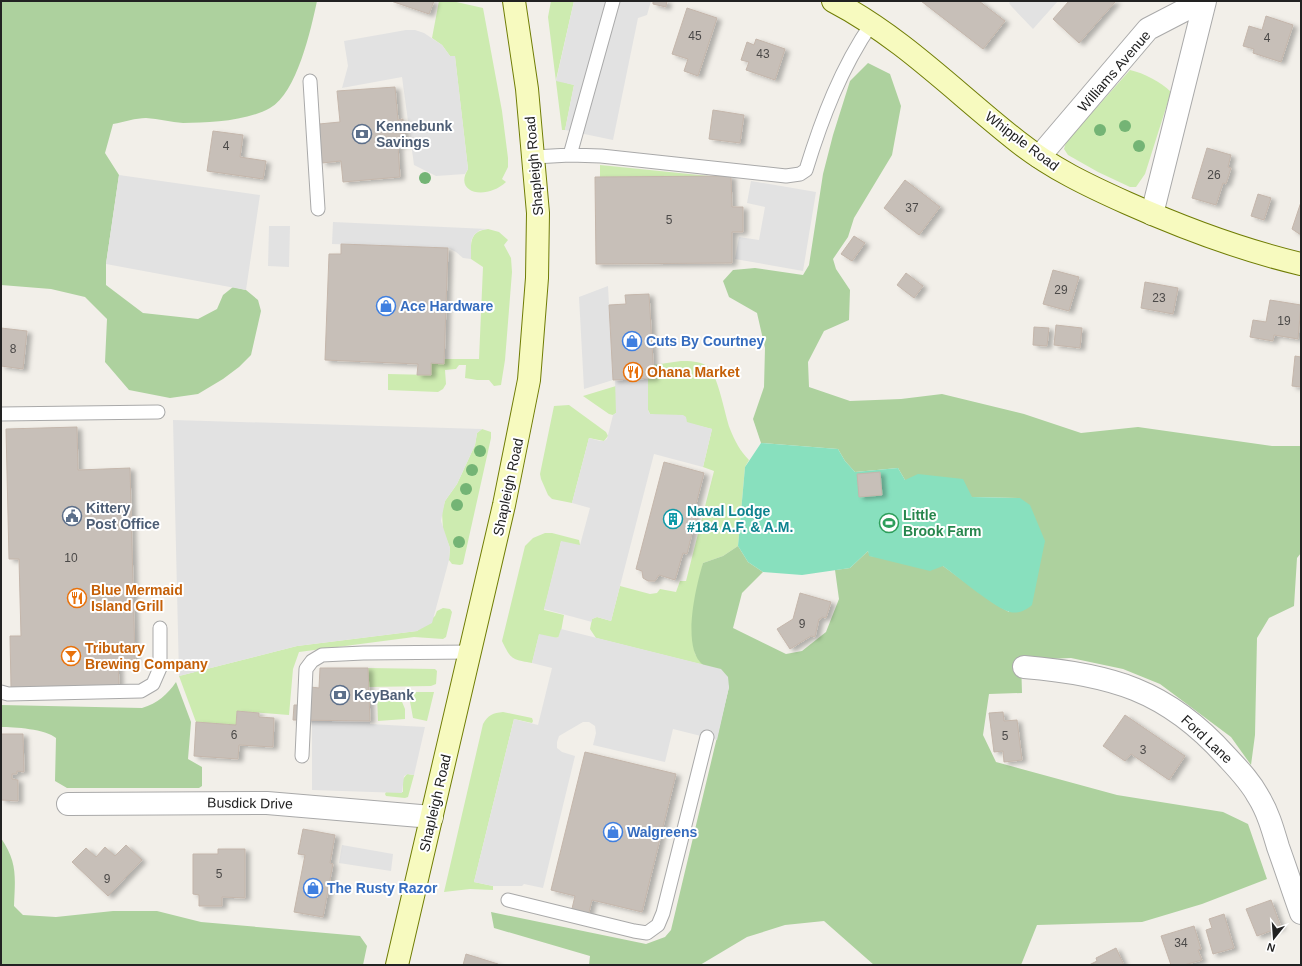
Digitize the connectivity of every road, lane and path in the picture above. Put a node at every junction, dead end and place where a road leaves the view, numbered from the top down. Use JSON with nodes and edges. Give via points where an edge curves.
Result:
{"nodes":[{"id":1,"x":514,"y":1,"type":"edge"},
{"id":2,"x":613,"y":1,"type":"edge"},
{"id":3,"x":832,"y":1,"type":"edge"},
{"id":4,"x":1203,"y":1,"type":"edge"},
{"id":5,"x":872,"y":24,"type":"junction"},
{"id":6,"x":310,"y":81,"type":"dead end"},
{"id":7,"x":570,"y":155,"type":"junction"},
{"id":8,"x":534,"y":157,"type":"junction"},
{"id":9,"x":1039,"y":157,"type":"junction"},
{"id":10,"x":318,"y":209,"type":"dead end"},
{"id":11,"x":1152,"y":214,"type":"junction"},
{"id":12,"x":1301,"y":264,"type":"edge"},
{"id":13,"x":158,"y":412,"type":"dead end"},
{"id":14,"x":1,"y":414,"type":"edge"},
{"id":15,"x":160,"y":628,"type":"dead end"},
{"id":16,"x":471,"y":652,"type":"junction"},
{"id":17,"x":1024,"y":667,"type":"dead end"},
{"id":18,"x":1,"y":692,"type":"edge"},
{"id":19,"x":707,"y":737,"type":"dead end"},
{"id":20,"x":302,"y":756,"type":"dead end"},
{"id":21,"x":68,"y":804,"type":"dead end"},
{"id":22,"x":432,"y":817,"type":"junction"},
{"id":23,"x":508,"y":900,"type":"dead end"},
{"id":24,"x":1301,"y":913,"type":"edge"},
{"id":25,"x":397,"y":965,"type":"edge"}],
"edges":[{"from":1,"to":8,"type":"main road","name":"Shapleigh Road"},
{"from":2,"to":7,"type":"lane"},
{"from":3,"to":5,"type":"main road","name":"Whipple Road"},
{"from":4,"to":9,"type":"street","name":"Williams Avenue","via":[[1148,29]]},
{"from":4,"to":11,"type":"street","name":"Williams Avenue"},
{"from":5,"to":7,"type":"lane","via":[[842,73],[823,118],[806,170],[800,174],[786,176],[601,156]]},
{"from":5,"to":9,"type":"main road","name":"Whipple Road","via":[[936,72]]},
{"from":6,"to":10,"type":"lane"},
{"from":7,"to":8,"type":"lane"},
{"from":8,"to":16,"type":"main road","name":"Shapleigh Road","via":[[538,213],[538,278],[529,380]]},
{"from":9,"to":11,"type":"main road","name":"Whipple Road","via":[[1076,180]]},
{"from":11,"to":12,"type":"main road","name":"Whipple Road","via":[[1250,250]]},
{"from":13,"to":14,"type":"lane"},
{"from":15,"to":18,"type":"lane","via":[[160,668],[153,684],[141,692]]},
{"from":16,"to":20,"type":"lane","via":[[363,652],[322,656],[312,661],[306,669]]},
{"from":16,"to":22,"type":"main road","name":"Shapleigh Road"},
{"from":17,"to":24,"type":"street","name":"Ford Lane","via":[[1099,676],[1125,684],[1184,716],[1215,743],[1238,769],[1269,818]]},
{"from":19,"to":23,"type":"lane","via":[[658,925],[647,933],[634,931]]},
{"from":21,"to":22,"type":"street","name":"Busdick Drive","via":[[267,802]]},
{"from":22,"to":25,"type":"main road","name":"Shapleigh Road"}]}
